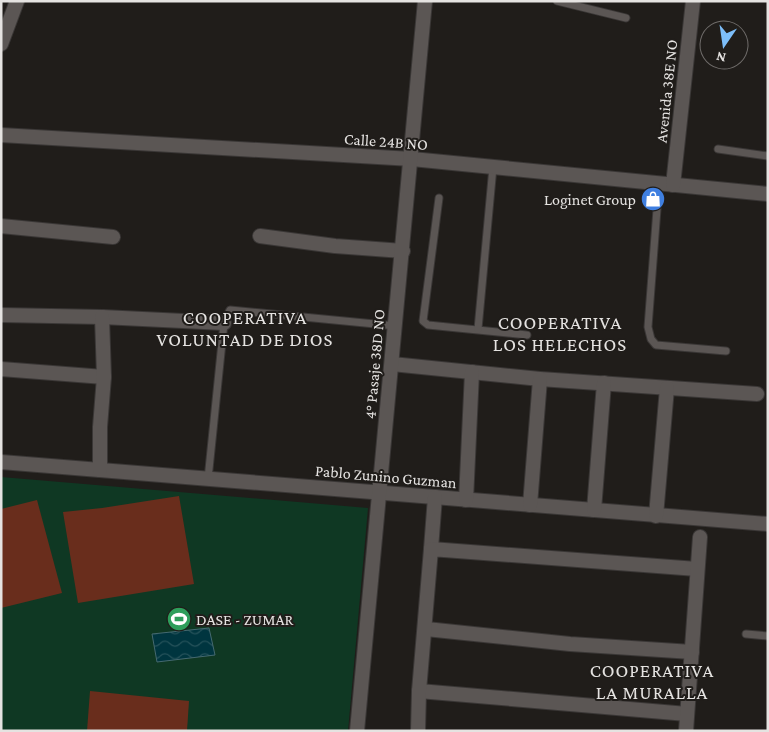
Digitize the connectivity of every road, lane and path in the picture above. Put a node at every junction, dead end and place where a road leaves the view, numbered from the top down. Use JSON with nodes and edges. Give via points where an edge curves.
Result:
{"nodes":[{"id":1,"x":17,"y":1,"type":"edge"},
{"id":2,"x":426,"y":1,"type":"edge"},
{"id":3,"x":557,"y":1,"type":"edge"},
{"id":4,"x":693,"y":1,"type":"edge"},
{"id":5,"x":626,"y":18,"type":"dead end"},
{"id":6,"x":1,"y":44,"type":"edge"},
{"id":7,"x":1,"y":135,"type":"edge"},
{"id":8,"x":718,"y":149,"type":"dead end"},
{"id":9,"x":768,"y":156,"type":"edge"},
{"id":10,"x":412,"y":159,"type":"junction"},
{"id":11,"x":494,"y":167,"type":"junction"},
{"id":12,"x":659,"y":183,"type":"junction"},
{"id":13,"x":673,"y":185,"type":"junction"},
{"id":14,"x":768,"y":194,"type":"edge"},
{"id":15,"x":439,"y":198,"type":"dead end"},
{"id":16,"x":1,"y":226,"type":"edge"},
{"id":17,"x":260,"y":236,"type":"dead end"},
{"id":18,"x":113,"y":237,"type":"dead end"},
{"id":19,"x":403,"y":251,"type":"junction"},
{"id":20,"x":1,"y":315,"type":"edge"},
{"id":21,"x":102,"y":316,"type":"junction"},
{"id":22,"x":224,"y":323,"type":"junction"},
{"id":23,"x":396,"y":326,"type":"junction"},
{"id":24,"x":478,"y":329,"type":"junction"},
{"id":25,"x":527,"y":335,"type":"dead end"},
{"id":26,"x":726,"y":351,"type":"dead end"},
{"id":27,"x":392,"y":364,"type":"junction"},
{"id":28,"x":1,"y":370,"type":"edge"},
{"id":29,"x":472,"y":372,"type":"junction"},
{"id":30,"x":104,"y":377,"type":"junction"},
{"id":31,"x":540,"y":379,"type":"junction"},
{"id":32,"x":604,"y":383,"type":"junction"},
{"id":33,"x":667,"y":388,"type":"junction"},
{"id":34,"x":757,"y":394,"type":"dead end"},
{"id":35,"x":1,"y":462,"type":"edge"},
{"id":36,"x":100,"y":470,"type":"junction"},
{"id":37,"x":208,"y":478,"type":"junction"},
{"id":38,"x":380,"y":492,"type":"junction"},
{"id":39,"x":435,"y":497,"type":"junction"},
{"id":40,"x":466,"y":500,"type":"junction"},
{"id":41,"x":530,"y":505,"type":"junction"},
{"id":42,"x":594,"y":510,"type":"junction"},
{"id":43,"x":656,"y":516,"type":"junction"},
{"id":44,"x":768,"y":524,"type":"edge"},
{"id":45,"x":700,"y":537,"type":"dead end"},
{"id":46,"x":431,"y":549,"type":"junction"},
{"id":47,"x":697,"y":569,"type":"junction"},
{"id":48,"x":426,"y":629,"type":"junction"},
{"id":49,"x":746,"y":634,"type":"dead end"},
{"id":50,"x":768,"y":636,"type":"edge"},
{"id":51,"x":692,"y":652,"type":"junction"},
{"id":52,"x":419,"y":691,"type":"junction"},
{"id":53,"x":687,"y":714,"type":"junction"},
{"id":54,"x":357,"y":731,"type":"edge"},
{"id":55,"x":418,"y":731,"type":"edge"},
{"id":56,"x":686,"y":731,"type":"edge"}],
"edges":[{"from":1,"to":6,"type":"street"},
{"from":2,"to":10,"type":"street","name":"4° Pasaje 38D NO"},
{"from":3,"to":5,"type":"lane"},
{"from":4,"to":13,"type":"street","name":"Avenida 38E NO"},
{"from":7,"to":10,"type":"street","name":"Calle 24B NO"},
{"from":8,"to":9,"type":"lane"},
{"from":10,"to":11,"type":"street","name":"Calle 24B NO"},
{"from":10,"to":19,"type":"street","name":"4° Pasaje 38D NO"},
{"from":11,"to":12,"type":"street","name":"Calle 24B NO"},
{"from":11,"to":24,"type":"lane"},
{"from":12,"to":13,"type":"street","name":"Calle 24B NO"},
{"from":12,"to":26,"type":"lane","via":[[648,327],[651,339],[656,345]]},
{"from":13,"to":14,"type":"street","name":"Calle 24B NO"},
{"from":15,"to":24,"type":"lane","via":[[423,321],[428,325]]},
{"from":16,"to":18,"type":"street"},
{"from":17,"to":19,"type":"street"},
{"from":19,"to":23,"type":"street","name":"4° Pasaje 38D NO"},
{"from":20,"to":21,"type":"street"},
{"from":21,"to":22,"type":"street"},
{"from":21,"to":30,"type":"street"},
{"from":22,"to":23,"type":"lane","via":[[230,310]]},
{"from":22,"to":37,"type":"lane"},
{"from":23,"to":27,"type":"street","name":"4° Pasaje 38D NO"},
{"from":24,"to":25,"type":"lane"},
{"from":27,"to":29,"type":"street"},
{"from":27,"to":38,"type":"street","name":"4° Pasaje 38D NO"},
{"from":28,"to":30,"type":"street"},
{"from":29,"to":31,"type":"street"},
{"from":29,"to":40,"type":"street"},
{"from":30,"to":36,"type":"street"},
{"from":31,"to":32,"type":"street"},
{"from":31,"to":41,"type":"street"},
{"from":32,"to":33,"type":"street"},
{"from":32,"to":42,"type":"street"},
{"from":33,"to":34,"type":"street"},
{"from":33,"to":43,"type":"street"},
{"from":35,"to":36,"type":"street","name":"Pablo Zunino Guzman"},
{"from":36,"to":37,"type":"street","name":"Pablo Zunino Guzman"},
{"from":37,"to":38,"type":"street","name":"Pablo Zunino Guzman"},
{"from":38,"to":39,"type":"street","name":"Pablo Zunino Guzman"},
{"from":38,"to":54,"type":"street","name":"4° Pasaje 38D NO"},
{"from":39,"to":40,"type":"street","name":"Pablo Zunino Guzman"},
{"from":39,"to":46,"type":"street"},
{"from":40,"to":41,"type":"street","name":"Pablo Zunino Guzman"},
{"from":41,"to":42,"type":"street","name":"Pablo Zunino Guzman"},
{"from":42,"to":43,"type":"street","name":"Pablo Zunino Guzman"},
{"from":43,"to":44,"type":"street","name":"Pablo Zunino Guzman"},
{"from":45,"to":47,"type":"street"},
{"from":46,"to":47,"type":"street"},
{"from":46,"to":48,"type":"street"},
{"from":47,"to":51,"type":"street"},
{"from":48,"to":51,"type":"street","via":[[570,644]]},
{"from":48,"to":52,"type":"street"},
{"from":49,"to":50,"type":"lane"},
{"from":51,"to":53,"type":"street"},
{"from":52,"to":53,"type":"street"},
{"from":52,"to":55,"type":"street"},
{"from":53,"to":56,"type":"street"}]}
